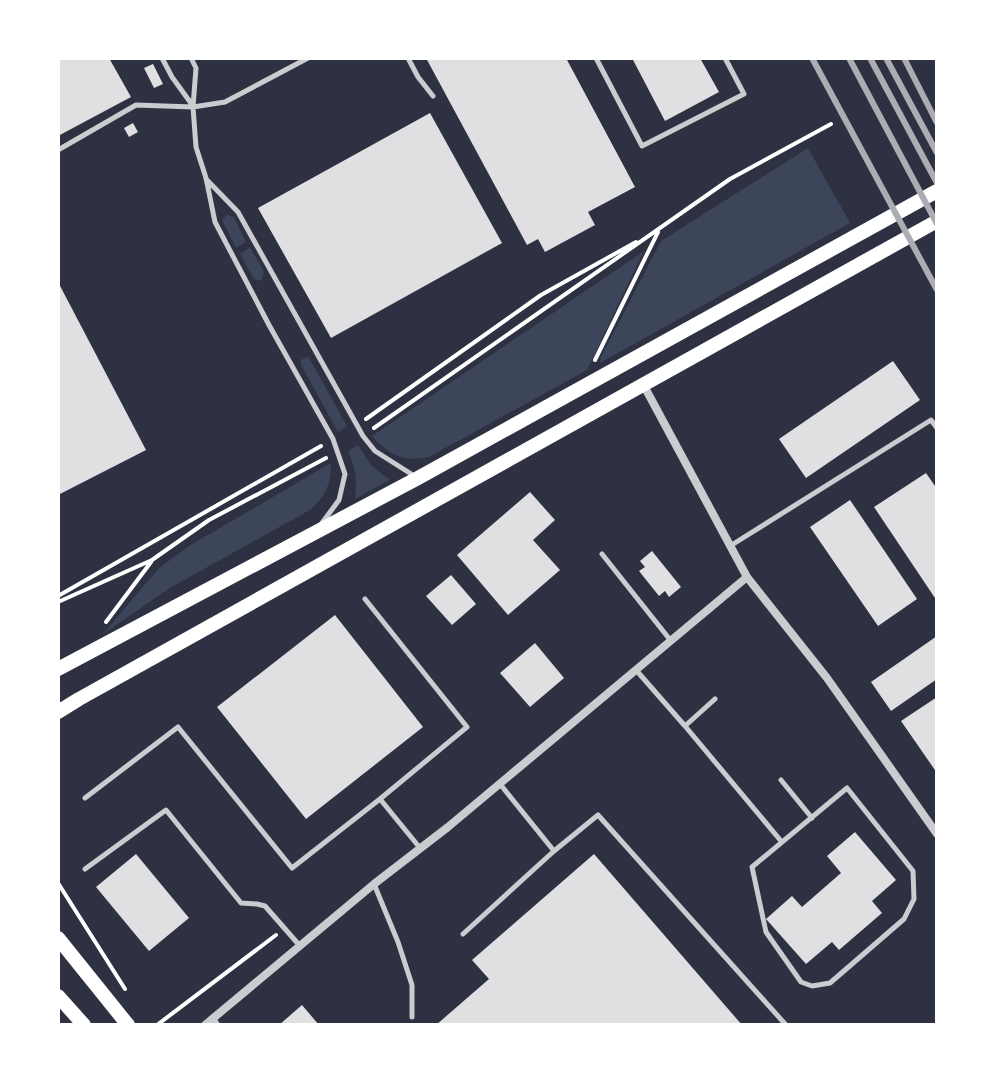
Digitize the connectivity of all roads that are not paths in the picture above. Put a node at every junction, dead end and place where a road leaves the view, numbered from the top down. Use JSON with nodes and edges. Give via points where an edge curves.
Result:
{"nodes":[{"id":1,"x":162,"y":58,"type":"edge"},
{"id":2,"x":191,"y":58,"type":"edge"},
{"id":3,"x":308,"y":58,"type":"edge"},
{"id":4,"x":408,"y":58,"type":"edge"},
{"id":5,"x":596,"y":58,"type":"edge"},
{"id":6,"x":725,"y":58,"type":"edge"},
{"id":7,"x":433,"y":96,"type":"dead end"},
{"id":8,"x":193,"y":107,"type":"junction"},
{"id":9,"x":58,"y":150,"type":"edge"},
{"id":10,"x":206,"y":178,"type":"junction"},
{"id":11,"x":937,"y":191,"type":"edge"},
{"id":12,"x":937,"y":221,"type":"edge"},
{"id":13,"x":643,"y":384,"type":"junction"},
{"id":14,"x":937,"y":428,"type":"edge"},
{"id":15,"x":418,"y":478,"type":"junction"},
{"id":16,"x":315,"y":534,"type":"junction"},
{"id":17,"x":730,"y":546,"type":"junction"},
{"id":18,"x":602,"y":554,"type":"dead end"},
{"id":19,"x":747,"y":577,"type":"junction"},
{"id":20,"x":365,"y":599,"type":"dead end"},
{"id":21,"x":671,"y":641,"type":"junction"},
{"id":22,"x":58,"y":669,"type":"edge"},
{"id":23,"x":636,"y":670,"type":"junction"},
{"id":24,"x":715,"y":699,"type":"dead end"},
{"id":25,"x":58,"y":712,"type":"edge"},
{"id":26,"x":685,"y":726,"type":"junction"},
{"id":27,"x":781,"y":780,"type":"dead end"},
{"id":28,"x":500,"y":784,"type":"junction"},
{"id":29,"x":85,"y":798,"type":"dead end"},
{"id":30,"x":380,"y":799,"type":"junction"},
{"id":31,"x":812,"y":818,"type":"junction"},
{"id":32,"x":933,"y":821,"type":"edge"},
{"id":33,"x":937,"y":834,"type":"edge"},
{"id":34,"x":781,"y":841,"type":"junction"},
{"id":35,"x":420,"y":849,"type":"junction"},
{"id":36,"x":554,"y":851,"type":"junction"},
{"id":37,"x":85,"y":869,"type":"dead end"},
{"id":38,"x":374,"y":884,"type":"junction"},
{"id":39,"x":463,"y":934,"type":"dead end"},
{"id":40,"x":58,"y":938,"type":"edge"},
{"id":41,"x":301,"y":947,"type":"junction"},
{"id":42,"x":58,"y":996,"type":"edge"},
{"id":43,"x":412,"y":1017,"type":"dead end"},
{"id":44,"x":216,"y":1022,"type":"edge"},
{"id":45,"x":84,"y":1025,"type":"edge"},
{"id":46,"x":128,"y":1025,"type":"edge"},
{"id":47,"x":205,"y":1025,"type":"edge"},
{"id":48,"x":786,"y":1025,"type":"edge"}],
"edges":[{"from":1,"to":8,"type":"lane"},
{"from":2,"to":8,"type":"lane","via":[[196,68]]},
{"from":3,"to":8,"type":"lane","via":[[225,102]]},
{"from":4,"to":7,"type":"lane"},
{"from":5,"to":6,"type":"lane","via":[[642,146],[744,94]]},
{"from":8,"to":9,"type":"lane","via":[[136,105]]},
{"from":8,"to":10,"type":"lane","via":[[196,147]]},
{"from":10,"to":15,"type":"lane","via":[[238,212],[363,436],[375,451]]},
{"from":10,"to":16,"type":"lane","via":[[215,222],[339,452],[345,474],[339,500]]},
{"from":11,"to":15,"type":"main road"},
{"from":12,"to":13,"type":"main road"},
{"from":13,"to":17,"type":"street"},
{"from":13,"to":25,"type":"main road"},
{"from":14,"to":17,"type":"lane","via":[[931,420]]},
{"from":15,"to":16,"type":"main road"},
{"from":16,"to":22,"type":"main road"},
{"from":17,"to":19,"type":"street"},
{"from":18,"to":21,"type":"lane"},
{"from":19,"to":21,"type":"street"},
{"from":19,"to":32,"type":"street"},
{"from":20,"to":30,"type":"lane","via":[[467,727]]},
{"from":21,"to":23,"type":"street"},
{"from":23,"to":26,"type":"lane"},
{"from":23,"to":28,"type":"street"},
{"from":24,"to":26,"type":"lane"},
{"from":26,"to":34,"type":"lane"},
{"from":27,"to":31,"type":"lane"},
{"from":28,"to":35,"type":"street"},
{"from":28,"to":36,"type":"lane"},
{"from":29,"to":30,"type":"lane","via":[[178,727],[292,868]]},
{"from":30,"to":35,"type":"lane"},
{"from":31,"to":34,"type":"lane"},
{"from":31,"to":34,"type":"lane","via":[[847,788],[913,871],[914,899],[904,919],[830,983],[801,982],[766,932],[752,867]]},
{"from":32,"to":33,"type":"street"},
{"from":35,"to":38,"type":"street"},
{"from":36,"to":39,"type":"lane"},
{"from":36,"to":48,"type":"lane","via":[[598,815]]},
{"from":37,"to":41,"type":"lane","via":[[166,810],[241,903],[265,906]]},
{"from":38,"to":41,"type":"street"},
{"from":38,"to":43,"type":"lane","via":[[412,985]]},
{"from":40,"to":46,"type":"main road"},
{"from":41,"to":44,"type":"street"},
{"from":42,"to":45,"type":"main road"},
{"from":44,"to":47,"type":"street"}]}
